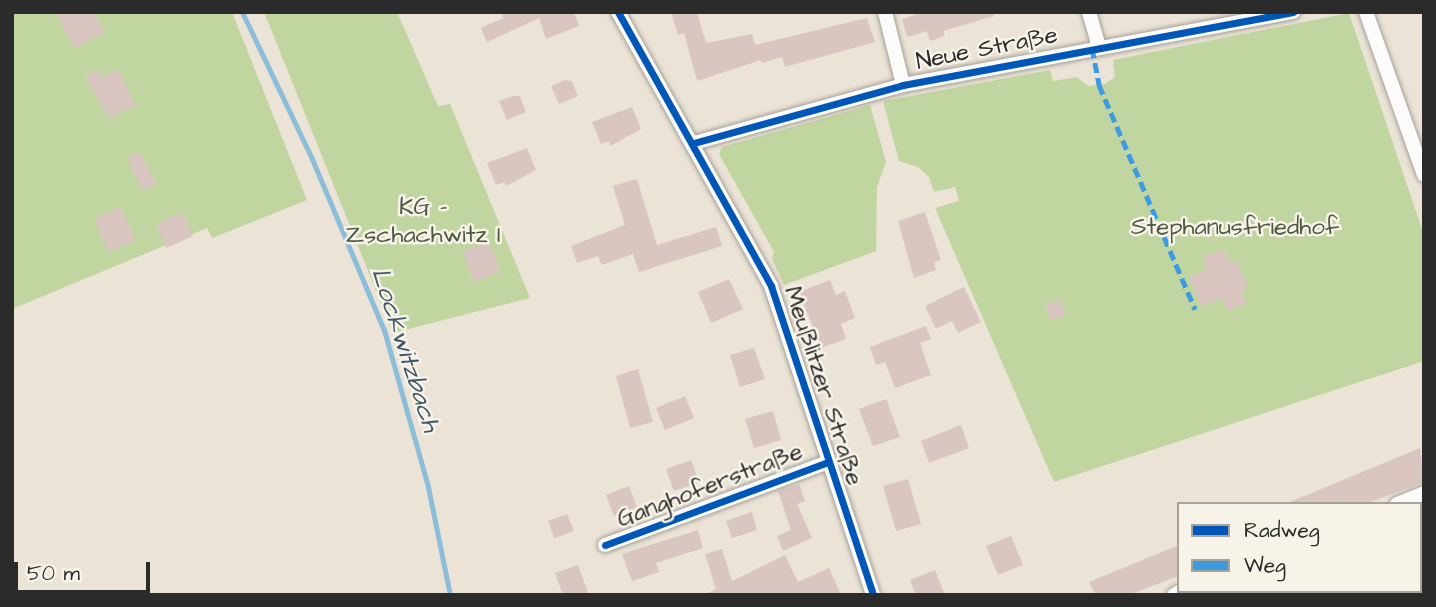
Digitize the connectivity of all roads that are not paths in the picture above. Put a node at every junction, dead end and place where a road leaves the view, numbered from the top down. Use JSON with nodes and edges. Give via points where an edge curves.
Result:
{"nodes":[{"id":1,"x":618,"y":12,"type":"edge"},
{"id":2,"x":885,"y":12,"type":"edge"},
{"id":3,"x":1089,"y":12,"type":"edge"},
{"id":4,"x":1293,"y":12,"type":"edge"},
{"id":5,"x":1366,"y":12,"type":"edge"},
{"id":6,"x":1099,"y":47,"type":"junction"},
{"id":7,"x":903,"y":85,"type":"junction"},
{"id":8,"x":694,"y":143,"type":"junction"},
{"id":9,"x":1424,"y":175,"type":"edge"},
{"id":10,"x":828,"y":462,"type":"junction"},
{"id":11,"x":1424,"y":493,"type":"edge"},
{"id":12,"x":1402,"y":502,"type":"edge"},
{"id":13,"x":605,"y":545,"type":"dead end"},
{"id":14,"x":873,"y":595,"type":"edge"}],
"edges":[{"from":1,"to":8,"type":"street","name":"Meußlitzer Straße"},
{"from":2,"to":7,"type":"street"},
{"from":3,"to":6,"type":"street"},
{"from":4,"to":6,"type":"street","name":"Neue Straße"},
{"from":5,"to":9,"type":"street"},
{"from":6,"to":7,"type":"street","name":"Neue Straße"},
{"from":7,"to":8,"type":"street","name":"Neue Straße"},
{"from":8,"to":10,"type":"street","name":"Meußlitzer Straße","via":[[771,286]]},
{"from":10,"to":13,"type":"street","name":"Ganghoferstraße"},
{"from":10,"to":14,"type":"street","name":"Meußlitzer Straße"},
{"from":11,"to":12,"type":"street"}]}
